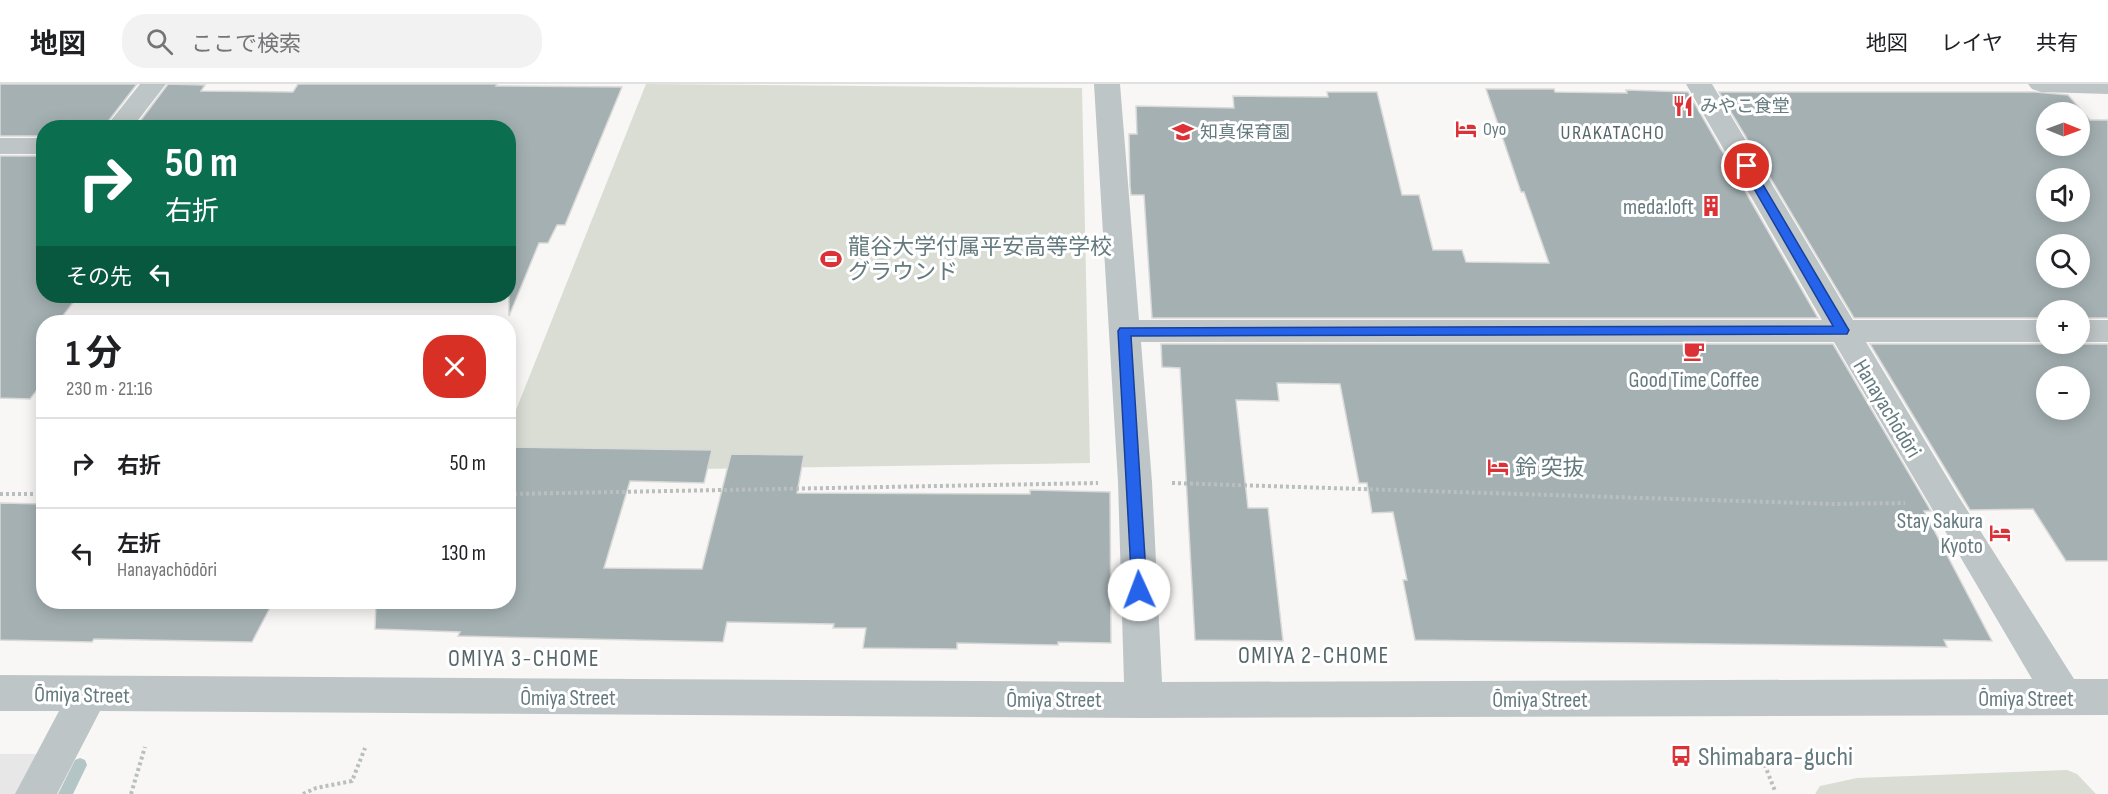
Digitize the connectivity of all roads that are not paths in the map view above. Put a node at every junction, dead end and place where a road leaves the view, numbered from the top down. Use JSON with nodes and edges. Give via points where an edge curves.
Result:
{"nodes":[{"id":1,"x":153,"y":84,"type":"edge"},
{"id":2,"x":1107,"y":84,"type":"edge"},
{"id":3,"x":1699,"y":84,"type":"edge"},
{"id":4,"x":2041,"y":84,"type":"edge"},
{"id":5,"x":2060,"y":84,"type":"edge"},
{"id":6,"x":2108,"y":86,"type":"edge"},
{"id":7,"x":124,"y":120,"type":"edge"},
{"id":8,"x":0,"y":146,"type":"edge"},
{"id":9,"x":36,"y":146,"type":"edge"},
{"id":10,"x":1842,"y":330,"type":"junction"},
{"id":11,"x":1124,"y":331,"type":"junction"},
{"id":12,"x":2036,"y":331,"type":"edge"},
{"id":13,"x":2090,"y":331,"type":"edge"},
{"id":14,"x":2108,"y":331,"type":"edge"},
{"id":15,"x":0,"y":693,"type":"edge"},
{"id":16,"x":89,"y":694,"type":"junction"},
{"id":17,"x":2064,"y":698,"type":"junction"},
{"id":18,"x":2108,"y":698,"type":"edge"},
{"id":19,"x":1144,"y":700,"type":"junction"},
{"id":20,"x":35,"y":794,"type":"edge"}],
"edges":[{"from":1,"to":7,"type":"street"},
{"from":2,"to":11,"type":"street"},
{"from":3,"to":10,"type":"street","name":"Hanayachōdōri"},
{"from":4,"to":5,"type":"street"},
{"from":5,"to":6,"type":"street"},
{"from":8,"to":9,"type":"street"},
{"from":10,"to":11,"type":"street"},
{"from":10,"to":12,"type":"street"},
{"from":10,"to":17,"type":"street","name":"Hanayachōdōri"},
{"from":11,"to":19,"type":"street"},
{"from":13,"to":14,"type":"street"},
{"from":15,"to":16,"type":"street","name":"Ōmiya Street"},
{"from":16,"to":19,"type":"street","name":"Ōmiya Street"},
{"from":16,"to":20,"type":"street"},
{"from":17,"to":18,"type":"street","name":"Ōmiya Street"},
{"from":17,"to":19,"type":"street","name":"Ōmiya Street"}]}
